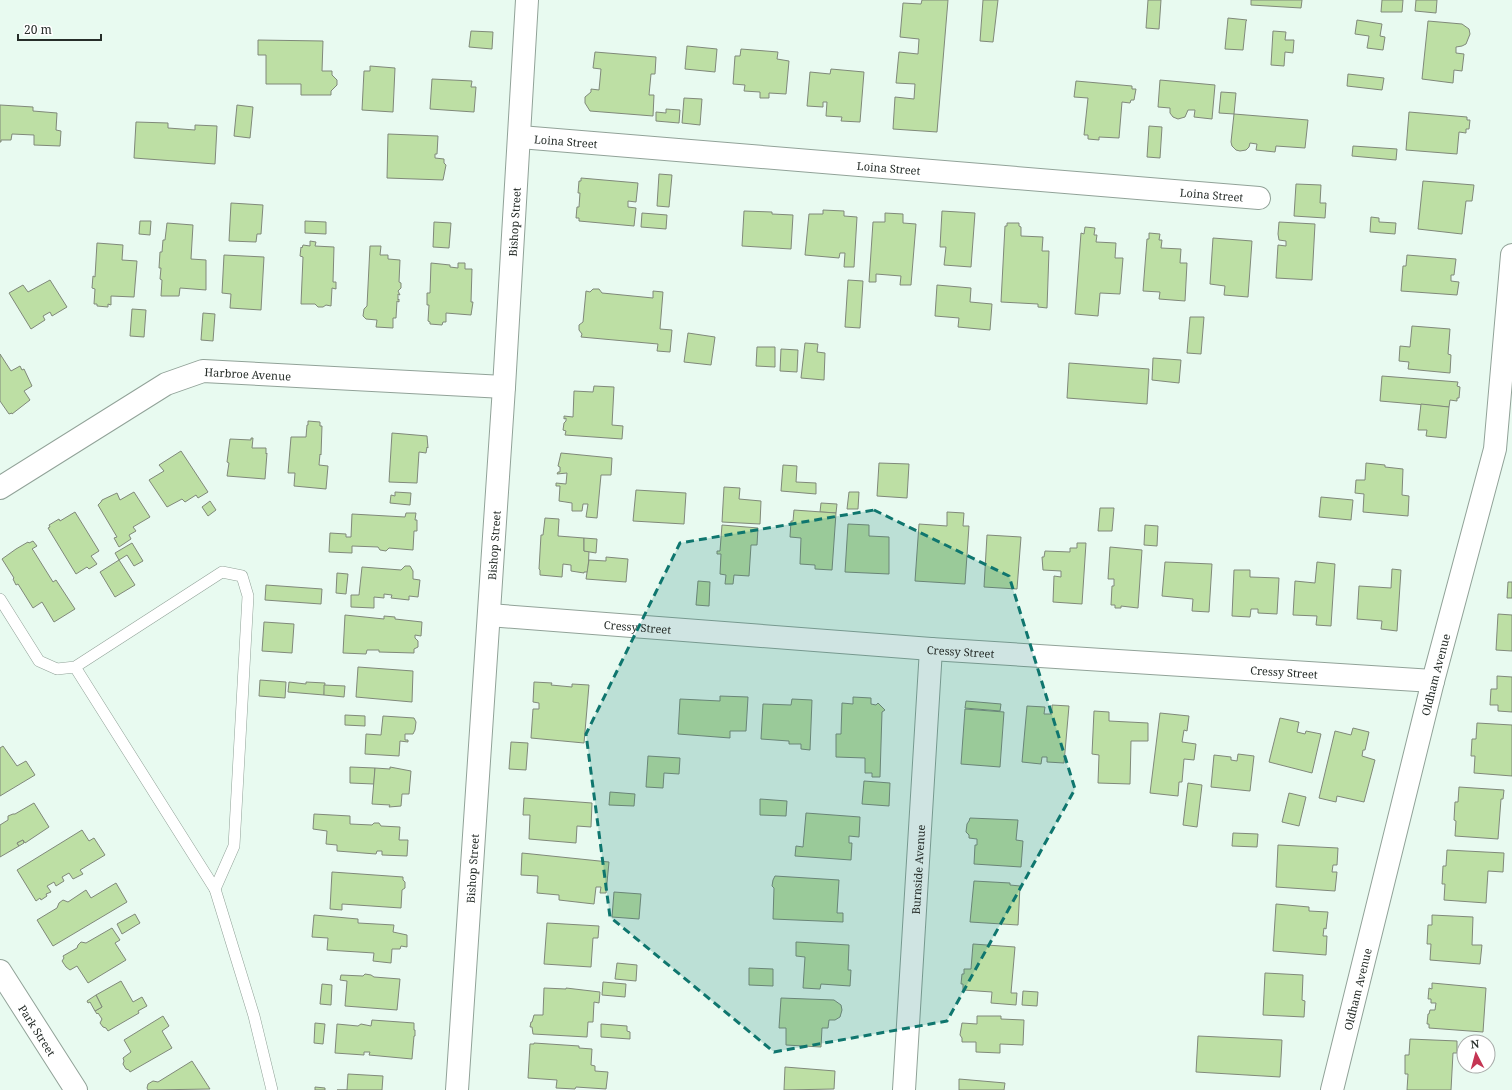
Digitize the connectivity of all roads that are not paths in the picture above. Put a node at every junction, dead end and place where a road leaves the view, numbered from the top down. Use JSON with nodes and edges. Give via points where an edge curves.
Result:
{"nodes":[{"id":1,"x":528,"y":0,"type":"edge"},
{"id":2,"x":520,"y":137,"type":"junction"},
{"id":3,"x":1258,"y":198,"type":"dead end"},
{"id":4,"x":1512,"y":255,"type":"edge"},
{"id":5,"x":504,"y":387,"type":"junction"},
{"id":6,"x":0,"y":488,"type":"edge"},
{"id":7,"x":0,"y":599,"type":"edge"},
{"id":8,"x":489,"y":615,"type":"junction"},
{"id":9,"x":931,"y":649,"type":"junction"},
{"id":10,"x":75,"y":667,"type":"junction"},
{"id":11,"x":1433,"y":681,"type":"junction"},
{"id":12,"x":215,"y":889,"type":"junction"},
{"id":13,"x":0,"y":971,"type":"edge"},
{"id":14,"x":76,"y":1090,"type":"edge"},
{"id":15,"x":272,"y":1090,"type":"edge"},
{"id":16,"x":457,"y":1090,"type":"edge"},
{"id":17,"x":904,"y":1090,"type":"edge"},
{"id":18,"x":1332,"y":1090,"type":"edge"}],
"edges":[{"from":1,"to":2,"type":"street","name":"Bishop Street"},
{"from":2,"to":3,"type":"street","name":"Loina Street"},
{"from":2,"to":5,"type":"street","name":"Bishop Street"},
{"from":4,"to":11,"type":"street","name":"Oldham Avenue","via":[[1495,449]]},
{"from":5,"to":6,"type":"street","name":"Harbroe Avenue","via":[[203,371],[166,384]]},
{"from":5,"to":8,"type":"street","name":"Bishop Street"},
{"from":7,"to":10,"type":"lane","via":[[39,661],[57,669]]},
{"from":8,"to":9,"type":"street","name":"Cressy Street"},
{"from":8,"to":16,"type":"street","name":"Bishop Street"},
{"from":9,"to":11,"type":"street","name":"Cressy Street"},
{"from":9,"to":17,"type":"street","name":"Burnside Avenue"},
{"from":10,"to":12,"type":"lane"},
{"from":10,"to":12,"type":"lane","via":[[222,572],[242,576],[248,596],[234,846]]},
{"from":11,"to":18,"type":"street","name":"Oldham Avenue"},
{"from":12,"to":15,"type":"lane","via":[[254,1016]]},
{"from":13,"to":14,"type":"street","name":"Park Street"}]}
